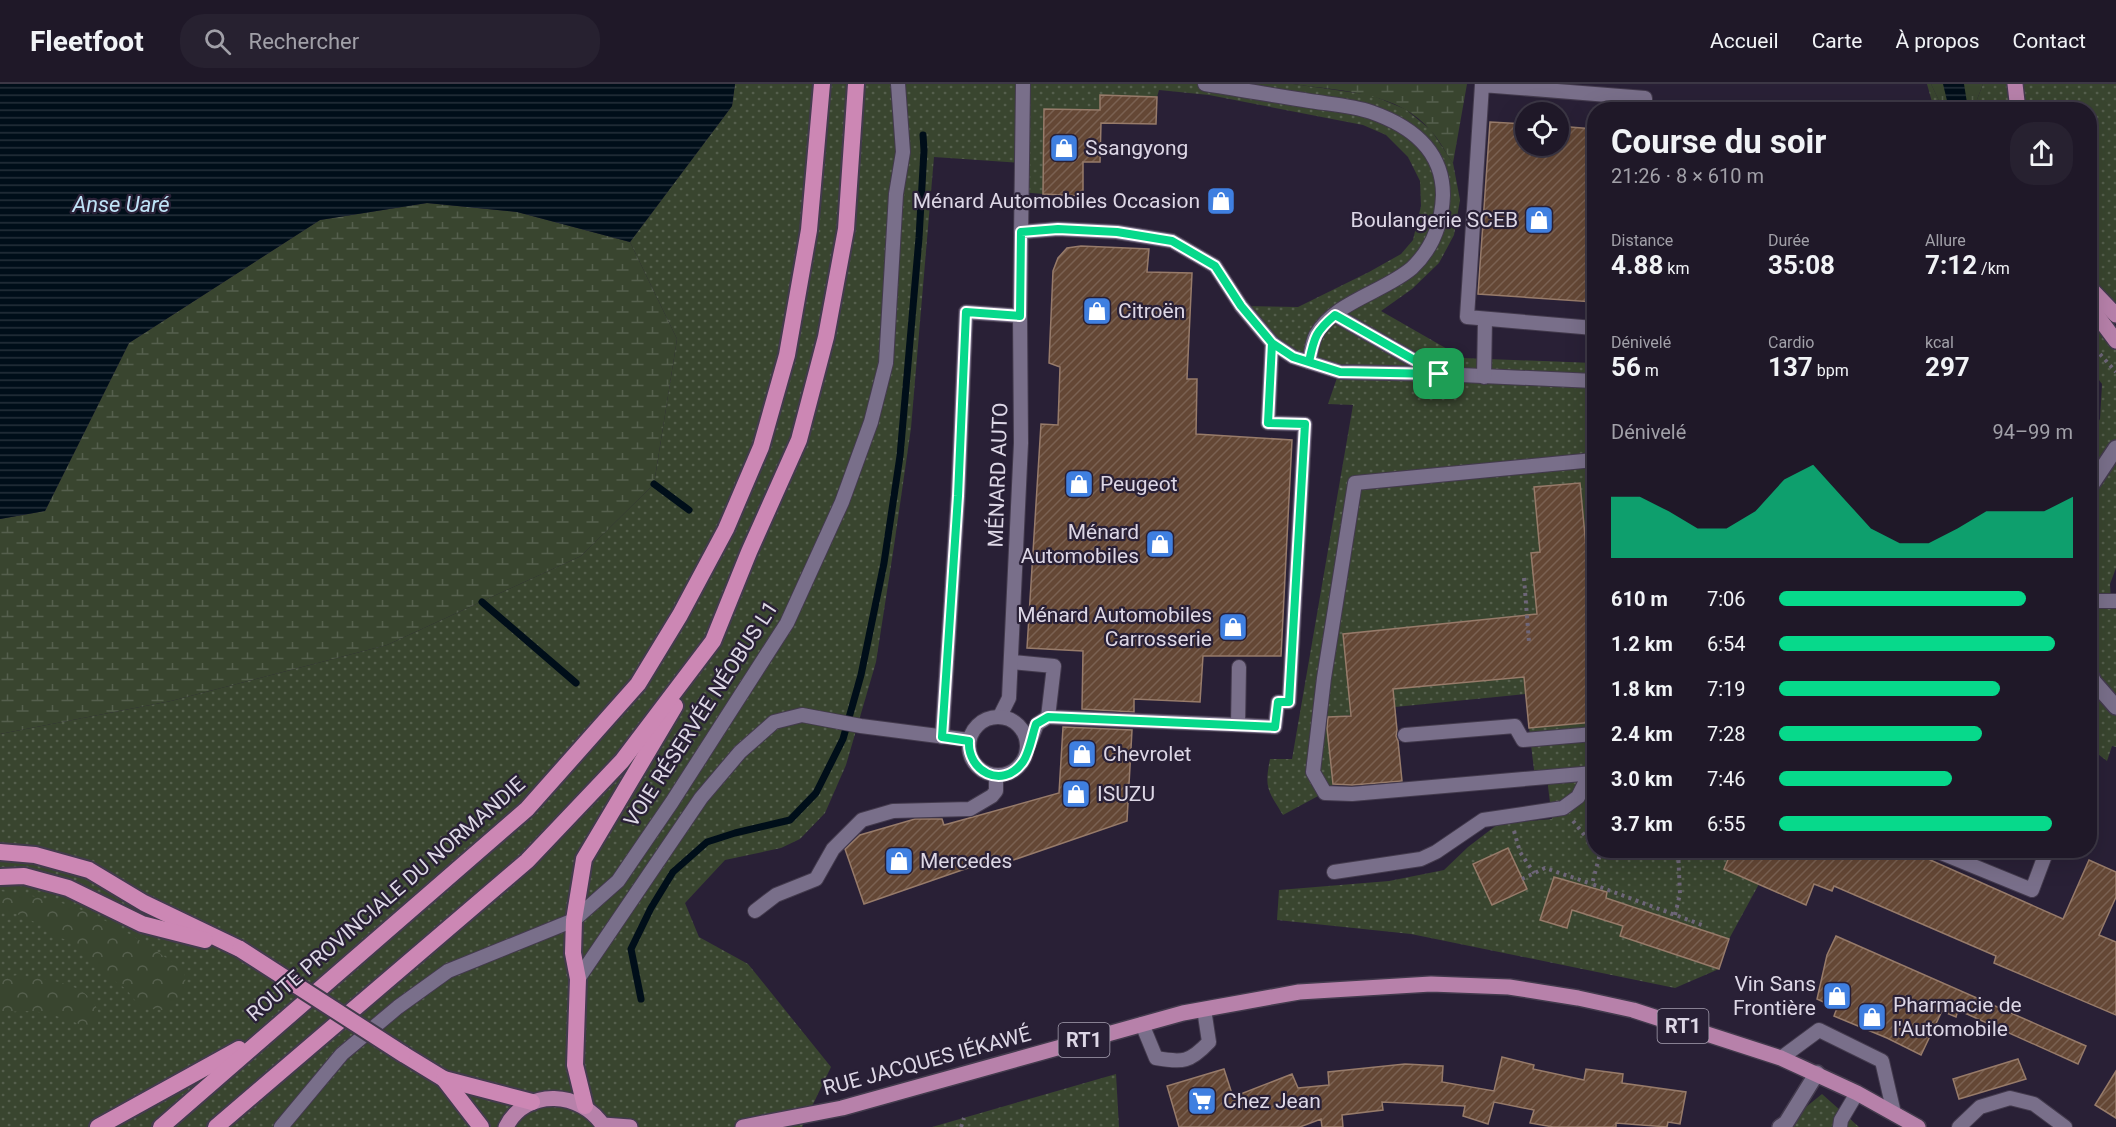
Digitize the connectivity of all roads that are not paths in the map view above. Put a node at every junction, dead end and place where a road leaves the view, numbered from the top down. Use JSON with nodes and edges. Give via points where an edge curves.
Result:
{"nodes":[{"id":1,"x":822,"y":84,"type":"edge"},
{"id":2,"x":856,"y":84,"type":"edge"},
{"id":3,"x":898,"y":84,"type":"edge"},
{"id":4,"x":1023,"y":84,"type":"edge"},
{"id":5,"x":1205,"y":84,"type":"edge"},
{"id":6,"x":2015,"y":84,"type":"edge"},
{"id":7,"x":1645,"y":102,"type":"edge"},
{"id":8,"x":2017,"y":102,"type":"edge"},
{"id":9,"x":1021,"y":232,"type":"junction"},
{"id":10,"x":2097,"y":295,"type":"edge"},
{"id":11,"x":1335,"y":315,"type":"junction"},
{"id":12,"x":2097,"y":315,"type":"edge"},
{"id":13,"x":2116,"y":315,"type":"edge"},
{"id":14,"x":1020,"y":316,"type":"junction"},
{"id":15,"x":1485,"y":319,"type":"junction"},
{"id":16,"x":1587,"y":327,"type":"edge"},
{"id":17,"x":2116,"y":341,"type":"edge"},
{"id":18,"x":1272,"y":343,"type":"junction"},
{"id":19,"x":1309,"y":362,"type":"junction"},
{"id":20,"x":1439,"y":374,"type":"junction"},
{"id":21,"x":1484,"y":377,"type":"junction"},
{"id":22,"x":1587,"y":381,"type":"edge"},
{"id":23,"x":2116,"y":448,"type":"edge"},
{"id":24,"x":1587,"y":461,"type":"edge"},
{"id":25,"x":2097,"y":476,"type":"edge"},
{"id":26,"x":2097,"y":601,"type":"edge"},
{"id":27,"x":2116,"y":601,"type":"edge"},
{"id":28,"x":713,"y":641,"type":"junction"},
{"id":29,"x":1012,"y":662,"type":"junction"},
{"id":30,"x":1239,"y":667,"type":"dead end"},
{"id":31,"x":2097,"y":685,"type":"edge"},
{"id":32,"x":2116,"y":707,"type":"edge"},
{"id":33,"x":1000,"y":716,"type":"junction"},
{"id":34,"x":1048,"y":717,"type":"junction"},
{"id":35,"x":1238,"y":725,"type":"junction"},
{"id":36,"x":1404,"y":735,"type":"dead end"},
{"id":37,"x":1587,"y":735,"type":"edge"},
{"id":38,"x":942,"y":737,"type":"junction"},
{"id":39,"x":969,"y":741,"type":"junction"},
{"id":40,"x":1028,"y":747,"type":"junction"},
{"id":41,"x":1587,"y":773,"type":"edge"},
{"id":42,"x":996,"y":776,"type":"junction"},
{"id":43,"x":1587,"y":782,"type":"edge"},
{"id":44,"x":0,"y":852,"type":"edge"},
{"id":45,"x":1954,"y":858,"type":"edge"},
{"id":46,"x":2044,"y":858,"type":"edge"},
{"id":47,"x":1334,"y":872,"type":"dead end"},
{"id":48,"x":0,"y":877,"type":"edge"},
{"id":49,"x":755,"y":911,"type":"dead end"},
{"id":50,"x":574,"y":921,"type":"junction"},
{"id":51,"x":240,"y":949,"type":"junction"},
{"id":52,"x":578,"y":979,"type":"junction"},
{"id":53,"x":1204,"y":1009,"type":"junction"},
{"id":54,"x":1142,"y":1024,"type":"junction"},
{"id":55,"x":266,"y":1035,"type":"junction"},
{"id":56,"x":1781,"y":1058,"type":"junction"},
{"id":57,"x":1817,"y":1073,"type":"junction"},
{"id":58,"x":444,"y":1079,"type":"junction"},
{"id":59,"x":1857,"y":1093,"type":"junction"},
{"id":60,"x":532,"y":1102,"type":"junction"},
{"id":61,"x":585,"y":1106,"type":"junction"},
{"id":62,"x":1894,"y":1113,"type":"junction"},
{"id":63,"x":603,"y":1126,"type":"edge"},
{"id":64,"x":98,"y":1127,"type":"edge"},
{"id":65,"x":160,"y":1127,"type":"edge"},
{"id":66,"x":216,"y":1127,"type":"edge"},
{"id":67,"x":281,"y":1127,"type":"edge"},
{"id":68,"x":481,"y":1127,"type":"edge"},
{"id":69,"x":506,"y":1127,"type":"edge"},
{"id":70,"x":630,"y":1127,"type":"edge"},
{"id":71,"x":743,"y":1127,"type":"edge"},
{"id":72,"x":1780,"y":1127,"type":"edge"},
{"id":73,"x":1840,"y":1127,"type":"edge"},
{"id":74,"x":1918,"y":1127,"type":"edge"},
{"id":75,"x":1959,"y":1127,"type":"edge"},
{"id":76,"x":2065,"y":1127,"type":"edge"}],
"edges":[{"from":1,"to":55,"type":"highway","name":"ROUTE PROVINCIALE DU NORMANDIE","via":[[809,230],[787,355],[761,447],[726,529],[680,615],[638,684],[527,809]]},
{"from":2,"to":28,"type":"highway","via":[[846,229],[826,337],[799,440]]},
{"from":3,"to":50,"type":"lane","name":"VOIE RÉSERVÉE NÉOBUS L1","via":[[903,152],[896,194],[886,363],[871,422],[842,502],[788,623],[618,881]]},
{"from":4,"to":9,"type":"lane","name":"MÉNARD AUTO"},
{"from":5,"to":11,"type":"lane","via":[[1370,111],[1402,125],[1436,159],[1443,191],[1442,217],[1433,242],[1412,268]]},
{"from":6,"to":8,"type":"main road"},
{"from":7,"to":15,"type":"lane","via":[[1645,98],[1482,85],[1467,317]]},
{"from":9,"to":14,"type":"lane","name":"MÉNARD AUTO"},
{"from":9,"to":18,"type":"lane","via":[[1117,232],[1172,241],[1215,266]]},
{"from":10,"to":13,"type":"main road"},
{"from":11,"to":19,"type":"lane","via":[[1315,337]]},
{"from":11,"to":20,"type":"lane"},
{"from":12,"to":17,"type":"main road"},
{"from":14,"to":29,"type":"lane","name":"MÉNARD AUTO","via":[[1021,443]]},
{"from":14,"to":38,"type":"lane","via":[[966,312]]},
{"from":15,"to":16,"type":"lane"},
{"from":15,"to":21,"type":"lane"},
{"from":18,"to":19,"type":"lane"},
{"from":18,"to":35,"type":"lane","via":[[1268,423],[1305,424],[1289,702],[1278,702],[1275,727]]},
{"from":19,"to":20,"type":"lane","via":[[1340,372]]},
{"from":20,"to":21,"type":"lane"},
{"from":21,"to":22,"type":"lane"},
{"from":23,"to":25,"type":"street"},
{"from":24,"to":41,"type":"lane","via":[[1355,483],[1324,678],[1314,772],[1325,793],[1352,794]]},
{"from":26,"to":27,"type":"lane"},
{"from":28,"to":50,"type":"highway","via":[[584,859]]},
{"from":28,"to":66,"type":"highway","via":[[622,760],[527,861]]},
{"from":29,"to":33,"type":"lane","name":"MÉNARD AUTO","via":[[1009,698]]},
{"from":29,"to":34,"type":"lane","via":[[1054,666]]},
{"from":30,"to":35,"type":"lane"},
{"from":31,"to":32,"type":"street"},
{"from":33,"to":39,"type":"lane","via":[[979,723]]},
{"from":33,"to":40,"type":"lane","via":[[1022,729]]},
{"from":34,"to":35,"type":"lane"},
{"from":34,"to":40,"type":"lane","via":[[1036,724]]},
{"from":36,"to":37,"type":"lane","via":[[1515,726],[1523,740]]},
{"from":38,"to":39,"type":"lane"},
{"from":38,"to":52,"type":"lane","via":[[825,718],[802,716],[774,722],[740,752],[701,798]]},
{"from":39,"to":42,"type":"lane","via":[[972,760],[978,768]]},
{"from":40,"to":42,"type":"lane","via":[[1014,771]]},
{"from":42,"to":49,"type":"lane","via":[[996,791],[970,809],[893,811],[862,820],[833,849],[816,879],[776,896]]},
{"from":43,"to":47,"type":"lane","via":[[1578,797],[1563,808],[1483,820],[1421,859]]},
{"from":44,"to":51,"type":"highway","via":[[35,855],[89,870],[144,903]]},
{"from":45,"to":46,"type":"lane","via":[[2032,890]]},
{"from":48,"to":51,"type":"highway","via":[[24,876],[68,888],[142,924]]},
{"from":50,"to":52,"type":"highway","via":[[573,953]]},
{"from":50,"to":67,"type":"lane","name":"VOIE RÉSERVÉE NÉOBUS L1","via":[[448,971],[342,1054]]},
{"from":51,"to":58,"type":"highway","bridge":true},
{"from":52,"to":61,"type":"highway","via":[[575,1065]]},
{"from":53,"to":54,"type":"main road","name":"RUE JACQUES IÉKAWÉ","number":"RT1"},
{"from":53,"to":54,"type":"lane","via":[[1209,1042],[1194,1057],[1174,1061],[1156,1058]]},
{"from":53,"to":56,"type":"main road","name":"RUE JACQUES IÉKAWÉ","number":"RT1","via":[[1299,992],[1431,984],[1509,987],[1633,1010]]},
{"from":54,"to":71,"type":"main road","name":"RUE JACQUES IÉKAWÉ","number":"RT1","via":[[842,1108]]},
{"from":55,"to":64,"type":"highway"},
{"from":55,"to":65,"type":"highway","name":"ROUTE PROVINCIALE DU NORMANDIE"},
{"from":56,"to":57,"type":"main road","name":"RUE JACQUES IÉKAWÉ","number":"RT1"},
{"from":56,"to":62,"type":"lane","via":[[1819,1030],[1882,1061]]},
{"from":57,"to":59,"type":"main road","name":"RUE JACQUES IÉKAWÉ","number":"RT1"},
{"from":57,"to":72,"type":"street"},
{"from":58,"to":60,"type":"highway"},
{"from":58,"to":68,"type":"highway"},
{"from":59,"to":62,"type":"main road","name":"RUE JACQUES IÉKAWÉ","number":"RT1"},
{"from":59,"to":73,"type":"lane"},
{"from":60,"to":61,"type":"main road","via":[[559,1098]]},
{"from":60,"to":69,"type":"main road","via":[[518,1111]]},
{"from":61,"to":63,"type":"main road"},
{"from":62,"to":74,"type":"main road","name":"RUE JACQUES IÉKAWÉ","number":"RT1"},
{"from":63,"to":70,"type":"main road"},
{"from":75,"to":76,"type":"lane","via":[[1980,1107],[2010,1098],[2034,1104]]}]}
